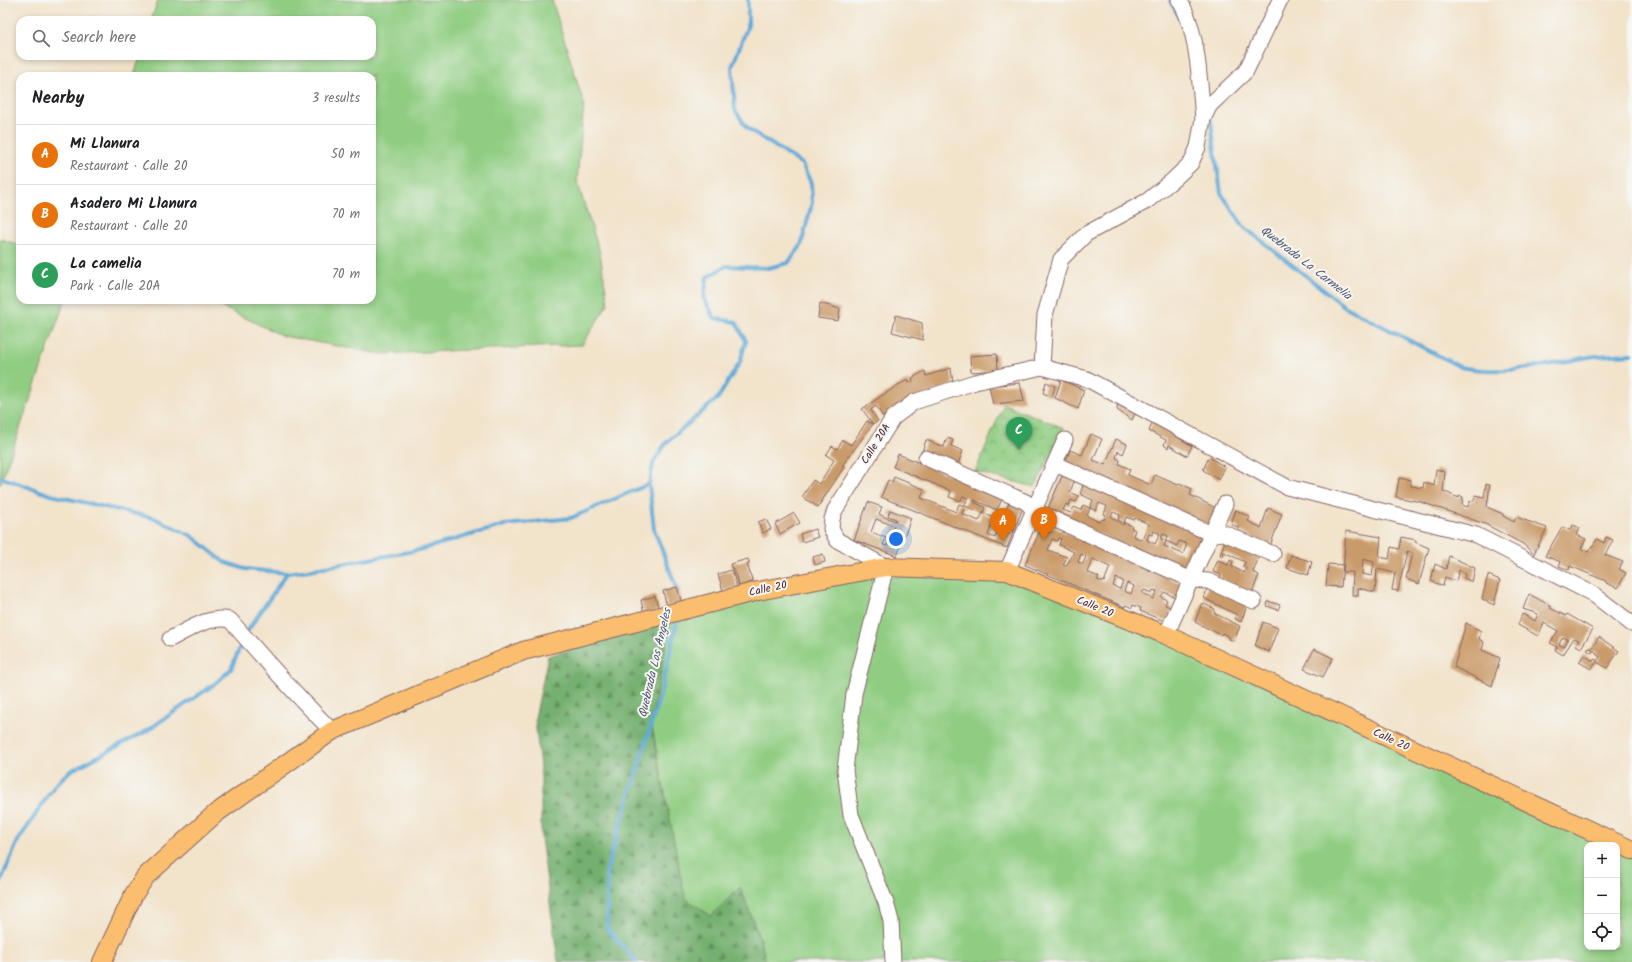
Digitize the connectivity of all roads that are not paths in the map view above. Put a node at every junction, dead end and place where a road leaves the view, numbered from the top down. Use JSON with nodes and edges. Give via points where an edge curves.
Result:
{"nodes":[{"id":1,"x":1178,"y":0,"type":"edge"},
{"id":2,"x":1280,"y":0,"type":"edge"},
{"id":3,"x":1203,"y":119,"type":"junction"},
{"id":4,"x":1042,"y":367,"type":"junction"},
{"id":5,"x":1065,"y":440,"type":"dead end"},
{"id":6,"x":926,"y":458,"type":"dead end"},
{"id":7,"x":1055,"y":464,"type":"junction"},
{"id":8,"x":1225,"y":504,"type":"dead end"},
{"id":9,"x":1035,"y":511,"type":"junction"},
{"id":10,"x":1212,"y":534,"type":"junction"},
{"id":11,"x":1273,"y":554,"type":"dead end"},
{"id":12,"x":886,"y":567,"type":"junction"},
{"id":13,"x":1007,"y":571,"type":"junction"},
{"id":14,"x":1192,"y":580,"type":"junction"},
{"id":15,"x":1254,"y":601,"type":"dead end"},
{"id":16,"x":1632,"y":624,"type":"edge"},
{"id":17,"x":1166,"y":635,"type":"junction"},
{"id":18,"x":170,"y":639,"type":"dead end"},
{"id":19,"x":332,"y":731,"type":"junction"},
{"id":20,"x":1632,"y":850,"type":"edge"},
{"id":21,"x":102,"y":962,"type":"edge"},
{"id":22,"x":893,"y":962,"type":"edge"}],
"edges":[{"from":1,"to":3,"type":"street","via":[[1188,16],[1197,60]]},
{"from":2,"to":3,"type":"street","via":[[1246,71],[1210,105]]},
{"from":3,"to":4,"type":"street","via":[[1198,147],[1191,163],[1147,201],[1086,234],[1061,259],[1045,315]]},
{"from":4,"to":12,"type":"street","name":"Calle 20A","via":[[975,382],[929,396],[914,402],[893,418],[835,510],[832,519],[832,529],[837,540]]},
{"from":4,"to":16,"type":"street","via":[[1087,379],[1287,487],[1476,535],[1593,594]]},
{"from":5,"to":7,"type":"street"},
{"from":6,"to":9,"type":"street","via":[[1026,502]]},
{"from":7,"to":9,"type":"street"},
{"from":7,"to":10,"type":"street"},
{"from":8,"to":10,"type":"street"},
{"from":9,"to":13,"type":"street"},
{"from":9,"to":14,"type":"street"},
{"from":10,"to":11,"type":"street","via":[[1224,533]]},
{"from":10,"to":14,"type":"street"},
{"from":12,"to":13,"type":"main road","name":"Calle 20"},
{"from":12,"to":19,"type":"main road","name":"Calle 20","via":[[758,591],[523,651]]},
{"from":12,"to":22,"type":"street","via":[[854,694],[845,770],[851,815],[889,915]]},
{"from":13,"to":17,"type":"main road","name":"Calle 20"},
{"from":14,"to":15,"type":"street","via":[[1208,580]]},
{"from":14,"to":17,"type":"street"},
{"from":17,"to":20,"type":"main road","name":"Calle 20"},
{"from":18,"to":19,"type":"street","via":[[210,620],[230,620],[280,678]]},
{"from":19,"to":21,"type":"main road","name":"Calle 20","via":[[215,814],[146,876],[134,894]]}]}
